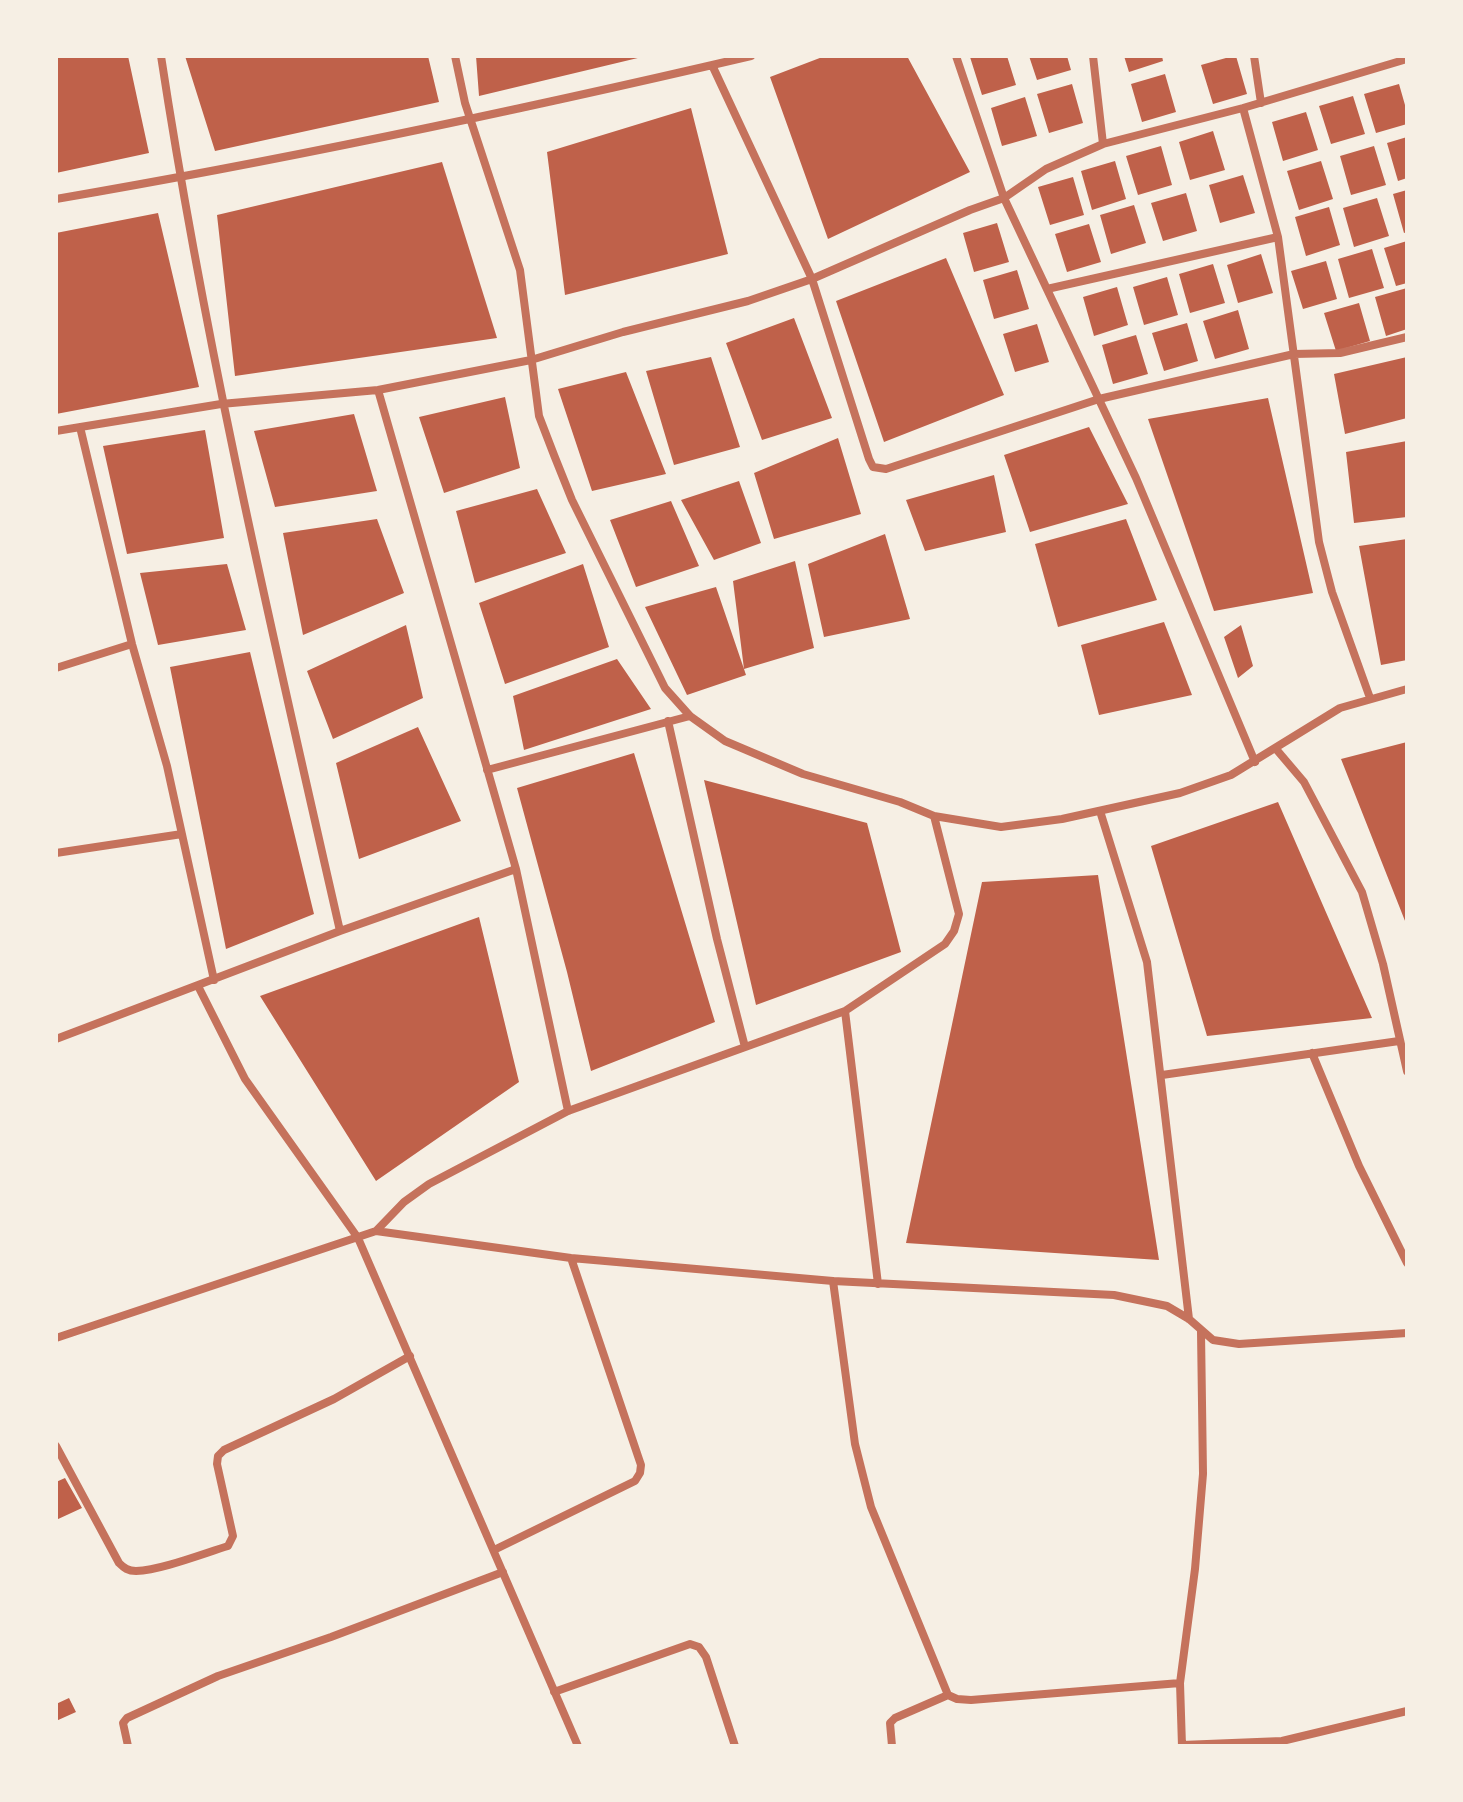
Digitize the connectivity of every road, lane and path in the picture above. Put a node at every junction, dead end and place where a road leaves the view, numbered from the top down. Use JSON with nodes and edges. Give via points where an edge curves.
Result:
{"nodes":[{"id":1,"x":161,"y":56,"type":"edge"},
{"id":2,"x":455,"y":56,"type":"edge"},
{"id":3,"x":751,"y":56,"type":"edge"},
{"id":4,"x":956,"y":56,"type":"edge"},
{"id":5,"x":1093,"y":56,"type":"edge"},
{"id":6,"x":1254,"y":56,"type":"edge"},
{"id":7,"x":1407,"y":59,"type":"edge"},
{"id":8,"x":712,"y":65,"type":"junction"},
{"id":9,"x":1261,"y":103,"type":"junction"},
{"id":10,"x":1243,"y":108,"type":"junction"},
{"id":11,"x":472,"y":121,"type":"junction"},
{"id":12,"x":1103,"y":144,"type":"junction"},
{"id":13,"x":179,"y":178,"type":"junction"},
{"id":14,"x":1004,"y":198,"type":"junction"},
{"id":15,"x":56,"y":199,"type":"edge"},
{"id":16,"x":1278,"y":237,"type":"junction"},
{"id":17,"x":812,"y":279,"type":"junction"},
{"id":18,"x":1047,"y":289,"type":"junction"},
{"id":19,"x":1407,"y":337,"type":"edge"},
{"id":20,"x":1294,"y":354,"type":"junction"},
{"id":21,"x":531,"y":360,"type":"junction"},
{"id":22,"x":378,"y":390,"type":"junction"},
{"id":23,"x":1099,"y":399,"type":"junction"},
{"id":24,"x":221,"y":404,"type":"junction"},
{"id":25,"x":80,"y":427,"type":"junction"},
{"id":26,"x":56,"y":431,"type":"edge"},
{"id":27,"x":132,"y":644,"type":"junction"},
{"id":28,"x":56,"y":668,"type":"edge"},
{"id":29,"x":1407,"y":689,"type":"edge"},
{"id":30,"x":1370,"y":698,"type":"junction"},
{"id":31,"x":690,"y":716,"type":"junction"},
{"id":32,"x":668,"y":721,"type":"junction"},
{"id":33,"x":1276,"y":749,"type":"junction"},
{"id":34,"x":1255,"y":762,"type":"junction"},
{"id":35,"x":487,"y":770,"type":"junction"},
{"id":36,"x":1100,"y":811,"type":"junction"},
{"id":37,"x":934,"y":816,"type":"junction"},
{"id":38,"x":182,"y":834,"type":"junction"},
{"id":39,"x":56,"y":853,"type":"edge"},
{"id":40,"x":516,"y":869,"type":"junction"},
{"id":41,"x":340,"y":931,"type":"junction"},
{"id":42,"x":214,"y":980,"type":"junction"},
{"id":43,"x":198,"y":986,"type":"junction"},
{"id":44,"x":845,"y":1011,"type":"junction"},
{"id":45,"x":1407,"y":1018,"type":"edge"},
{"id":46,"x":1397,"y":1021,"type":"junction"},
{"id":47,"x":56,"y":1039,"type":"edge"},
{"id":48,"x":1399,"y":1041,"type":"junction"},
{"id":49,"x":745,"y":1047,"type":"junction"},
{"id":50,"x":1312,"y":1053,"type":"junction"},
{"id":51,"x":1407,"y":1071,"type":"edge"},
{"id":52,"x":1162,"y":1075,"type":"junction"},
{"id":53,"x":568,"y":1111,"type":"junction"},
{"id":54,"x":376,"y":1231,"type":"junction"},
{"id":55,"x":358,"y":1238,"type":"junction"},
{"id":56,"x":571,"y":1258,"type":"junction"},
{"id":57,"x":1407,"y":1263,"type":"edge"},
{"id":58,"x":833,"y":1281,"type":"junction"},
{"id":59,"x":878,"y":1284,"type":"junction"},
{"id":60,"x":1189,"y":1319,"type":"junction"},
{"id":61,"x":1201,"y":1332,"type":"junction"},
{"id":62,"x":1407,"y":1333,"type":"edge"},
{"id":63,"x":56,"y":1338,"type":"edge"},
{"id":64,"x":410,"y":1356,"type":"junction"},
{"id":65,"x":56,"y":1446,"type":"edge"},
{"id":66,"x":494,"y":1550,"type":"junction"},
{"id":67,"x":503,"y":1572,"type":"junction"},
{"id":68,"x":1180,"y":1683,"type":"junction"},
{"id":69,"x":554,"y":1692,"type":"junction"},
{"id":70,"x":948,"y":1695,"type":"junction"},
{"id":71,"x":1407,"y":1711,"type":"edge"},
{"id":72,"x":128,"y":1746,"type":"edge"},
{"id":73,"x":578,"y":1746,"type":"edge"},
{"id":74,"x":735,"y":1746,"type":"edge"},
{"id":75,"x":892,"y":1746,"type":"edge"},
{"id":76,"x":1182,"y":1746,"type":"edge"}],
"edges":[{"from":1,"to":13,"type":"street"},
{"from":2,"to":11,"type":"street"},
{"from":3,"to":8,"type":"street"},
{"from":4,"to":14,"type":"street"},
{"from":5,"to":12,"type":"street"},
{"from":6,"to":9,"type":"street"},
{"from":7,"to":9,"type":"street"},
{"from":8,"to":11,"type":"street"},
{"from":8,"to":17,"type":"street"},
{"from":9,"to":10,"type":"street"},
{"from":10,"to":12,"type":"street"},
{"from":10,"to":16,"type":"street"},
{"from":11,"to":13,"type":"street"},
{"from":11,"to":21,"type":"street","via":[[520,270]]},
{"from":12,"to":14,"type":"street","via":[[1046,169]]},
{"from":13,"to":15,"type":"street"},
{"from":13,"to":24,"type":"street"},
{"from":14,"to":17,"type":"street"},
{"from":14,"to":18,"type":"street"},
{"from":16,"to":18,"type":"street"},
{"from":16,"to":20,"type":"street"},
{"from":17,"to":21,"type":"street"},
{"from":17,"to":23,"type":"street","via":[[873,467],[886,469]]},
{"from":18,"to":23,"type":"street"},
{"from":19,"to":20,"type":"street","via":[[1340,353]]},
{"from":20,"to":23,"type":"street"},
{"from":20,"to":30,"type":"street","via":[[1319,542]]},
{"from":21,"to":22,"type":"street"},
{"from":21,"to":31,"type":"street","via":[[539,416],[572,500],[665,688]]},
{"from":22,"to":24,"type":"street"},
{"from":22,"to":35,"type":"street"},
{"from":23,"to":34,"type":"street"},
{"from":24,"to":25,"type":"street"},
{"from":24,"to":41,"type":"street"},
{"from":25,"to":26,"type":"street"},
{"from":25,"to":27,"type":"street"},
{"from":27,"to":28,"type":"street"},
{"from":27,"to":38,"type":"street"},
{"from":29,"to":30,"type":"street"},
{"from":30,"to":33,"type":"street","via":[[1340,708]]},
{"from":31,"to":32,"type":"street"},
{"from":31,"to":37,"type":"street","via":[[725,741],[803,774]]},
{"from":32,"to":35,"type":"street"},
{"from":32,"to":49,"type":"street"},
{"from":33,"to":34,"type":"street"},
{"from":33,"to":46,"type":"street","via":[[1304,782],[1362,892]]},
{"from":34,"to":36,"type":"street","via":[[1180,793]]},
{"from":35,"to":40,"type":"street"},
{"from":36,"to":37,"type":"street","via":[[1001,827]]},
{"from":36,"to":52,"type":"street","via":[[1147,962]]},
{"from":37,"to":44,"type":"street","via":[[959,914],[954,931],[945,944]]},
{"from":38,"to":39,"type":"street"},
{"from":38,"to":42,"type":"street"},
{"from":40,"to":41,"type":"street"},
{"from":40,"to":53,"type":"street"},
{"from":41,"to":42,"type":"street"},
{"from":42,"to":43,"type":"street"},
{"from":43,"to":47,"type":"street"},
{"from":43,"to":55,"type":"street","via":[[245,1079]]},
{"from":44,"to":49,"type":"street"},
{"from":44,"to":59,"type":"street"},
{"from":45,"to":46,"type":"street"},
{"from":46,"to":48,"type":"street"},
{"from":48,"to":50,"type":"street"},
{"from":48,"to":51,"type":"street"},
{"from":49,"to":53,"type":"street"},
{"from":50,"to":52,"type":"street"},
{"from":50,"to":57,"type":"street"},
{"from":52,"to":60,"type":"street"},
{"from":53,"to":54,"type":"street","via":[[429,1184]]},
{"from":54,"to":55,"type":"street"},
{"from":54,"to":56,"type":"street"},
{"from":55,"to":63,"type":"street"},
{"from":55,"to":64,"type":"street"},
{"from":56,"to":58,"type":"street"},
{"from":56,"to":66,"type":"street","via":[[640,1473],[635,1481]]},
{"from":58,"to":59,"type":"street"},
{"from":58,"to":70,"type":"street","via":[[855,1444],[871,1507]]},
{"from":59,"to":60,"type":"street","via":[[1114,1295],[1167,1306]]},
{"from":60,"to":61,"type":"street"},
{"from":61,"to":62,"type":"street","via":[[1213,1340],[1239,1344]]},
{"from":61,"to":68,"type":"street","via":[[1203,1474]]},
{"from":64,"to":65,"type":"street","via":[[334,1399],[224,1450],[217,1464],[232,1542],[160,1565],[124,1569]]},
{"from":64,"to":66,"type":"street"},
{"from":66,"to":67,"type":"street"},
{"from":67,"to":69,"type":"street"},
{"from":67,"to":72,"type":"street","via":[[218,1676],[127,1718],[123,1731]]},
{"from":68,"to":70,"type":"street","via":[[971,1700]]},
{"from":68,"to":76,"type":"street"},
{"from":69,"to":73,"type":"street"},
{"from":69,"to":74,"type":"street","via":[[690,1644],[706,1657]]},
{"from":70,"to":75,"type":"street","via":[[895,1718],[888,1731]]},
{"from":71,"to":76,"type":"street","via":[[1282,1741]]}]}
